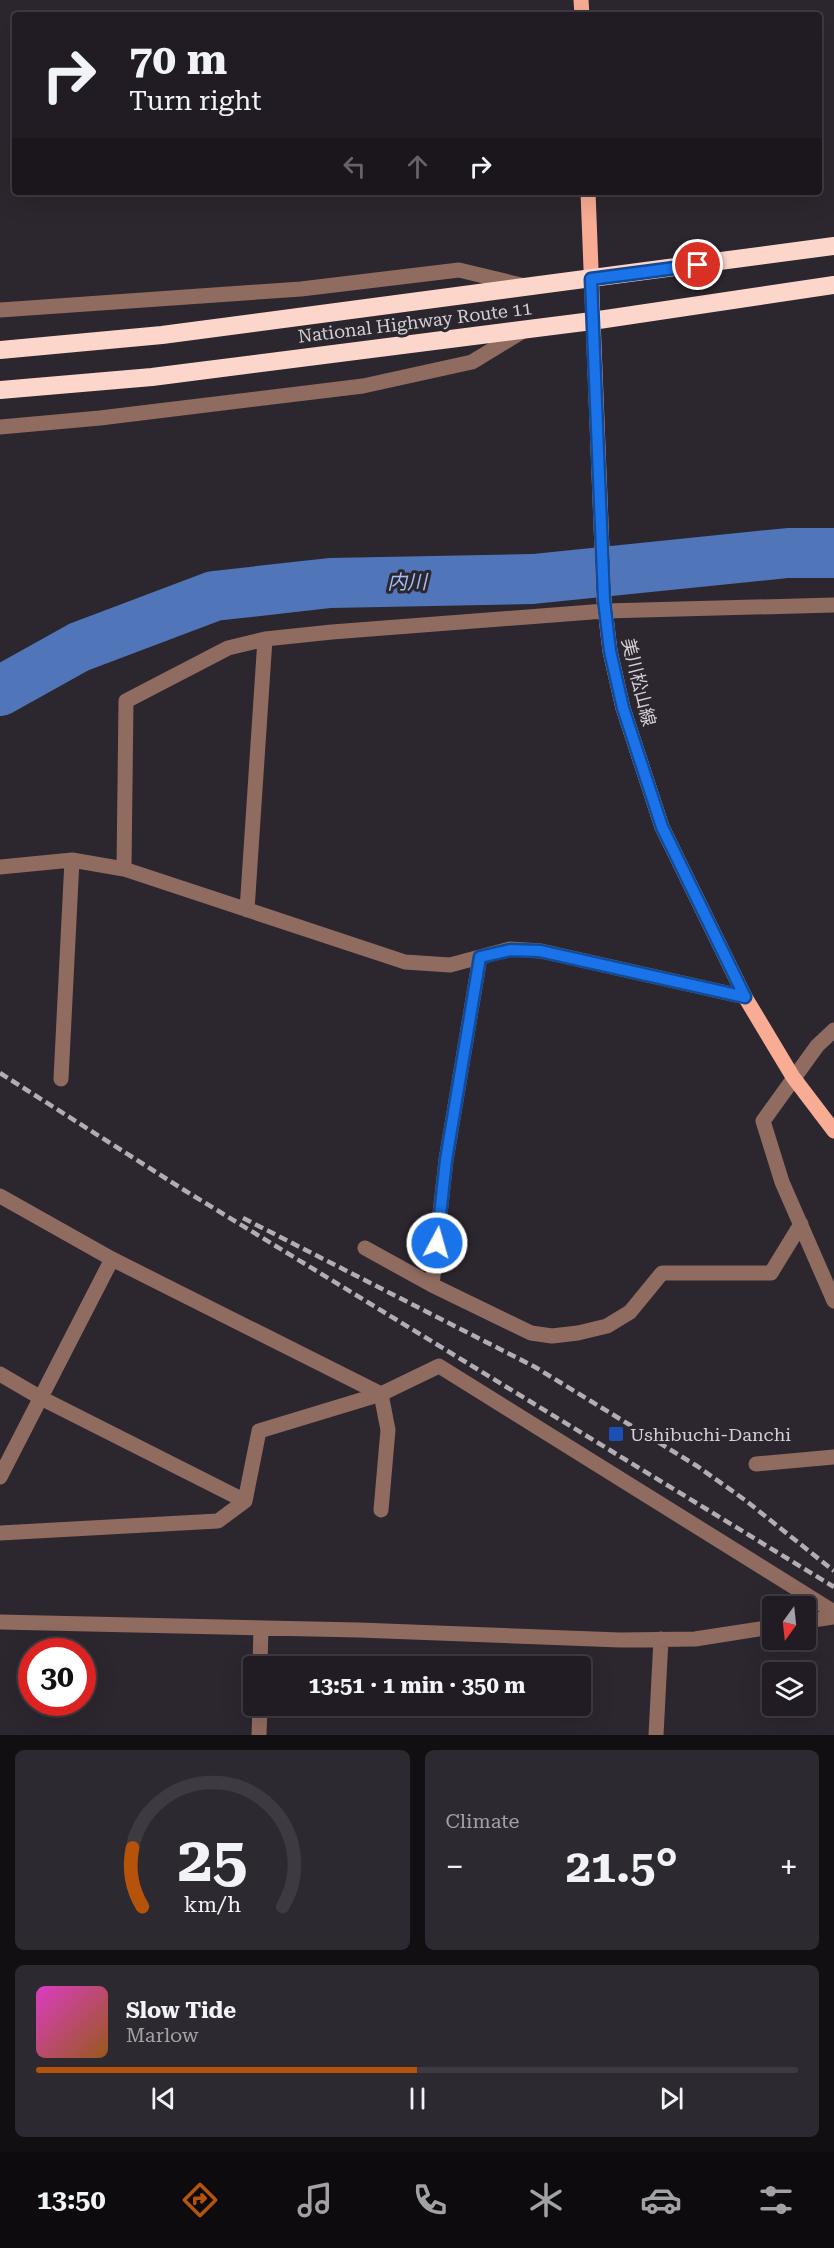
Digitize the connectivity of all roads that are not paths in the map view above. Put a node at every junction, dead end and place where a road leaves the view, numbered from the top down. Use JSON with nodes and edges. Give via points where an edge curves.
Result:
{"nodes":[{"id":1,"x":588,"y":195,"type":"edge"},
{"id":2,"x":834,"y":246,"type":"edge"},
{"id":3,"x":591,"y":279,"type":"junction"},
{"id":4,"x":834,"y":285,"type":"edge"},
{"id":5,"x":527,"y":287,"type":"junction"},
{"id":6,"x":0,"y":310,"type":"edge"},
{"id":7,"x":592,"y":321,"type":"junction"},
{"id":8,"x":525,"y":329,"type":"junction"},
{"id":9,"x":0,"y":350,"type":"edge"},
{"id":10,"x":0,"y":390,"type":"edge"},
{"id":11,"x":0,"y":427,"type":"edge"},
{"id":12,"x":604,"y":605,"type":"junction"},
{"id":13,"x":834,"y":605,"type":"edge"},
{"id":14,"x":265,"y":639,"type":"junction"},
{"id":15,"x":72,"y":860,"type":"junction"},
{"id":16,"x":0,"y":867,"type":"edge"},
{"id":17,"x":124,"y":869,"type":"junction"},
{"id":18,"x":247,"y":909,"type":"junction"},
{"id":19,"x":480,"y":957,"type":"junction"},
{"id":20,"x":745,"y":997,"type":"junction"},
{"id":21,"x":834,"y":1030,"type":"edge"},
{"id":22,"x":793,"y":1077,"type":"junction"},
{"id":23,"x":61,"y":1079,"type":"dead end"},
{"id":24,"x":834,"y":1131,"type":"edge"},
{"id":25,"x":0,"y":1196,"type":"edge"},
{"id":26,"x":801,"y":1224,"type":"junction"},
{"id":27,"x":365,"y":1248,"type":"dead end"},
{"id":28,"x":112,"y":1259,"type":"junction"},
{"id":29,"x":432,"y":1285,"type":"junction"},
{"id":30,"x":834,"y":1301,"type":"edge"},
{"id":31,"x":0,"y":1374,"type":"edge"},
{"id":32,"x":381,"y":1394,"type":"junction"},
{"id":33,"x":41,"y":1398,"type":"junction"},
{"id":34,"x":834,"y":1457,"type":"edge"},
{"id":35,"x":756,"y":1464,"type":"dead end"},
{"id":36,"x":0,"y":1476,"type":"edge"},
{"id":37,"x":245,"y":1501,"type":"junction"},
{"id":38,"x":381,"y":1510,"type":"dead end"},
{"id":39,"x":0,"y":1533,"type":"edge"},
{"id":40,"x":834,"y":1614,"type":"edge"},
{"id":41,"x":816,"y":1618,"type":"edge"},
{"id":42,"x":0,"y":1622,"type":"edge"},
{"id":43,"x":261,"y":1628,"type":"junction"},
{"id":44,"x":762,"y":1629,"type":"edge"},
{"id":45,"x":661,"y":1640,"type":"junction"},
{"id":46,"x":260,"y":1656,"type":"edge"},
{"id":47,"x":260,"y":1716,"type":"edge"},
{"id":48,"x":259,"y":1735,"type":"edge"},
{"id":49,"x":656,"y":1735,"type":"edge"}],
"edges":[{"from":1,"to":3,"type":"main road","name":"美川松山線"},
{"from":2,"to":3,"type":"highway","name":"National Highway Route 11"},
{"from":3,"to":5,"type":"highway","name":"National Highway Route 11"},
{"from":3,"to":7,"type":"main road","name":"美川松山線"},
{"from":4,"to":7,"type":"highway","name":"National Highway Route 11"},
{"from":5,"to":6,"type":"street","via":[[459,270],[301,290]]},
{"from":5,"to":9,"type":"highway","name":"National Highway Route 11","via":[[162,335]]},
{"from":7,"to":8,"type":"highway","name":"National Highway Route 11"},
{"from":7,"to":12,"type":"main road","name":"美川松山線"},
{"from":8,"to":10,"type":"highway","name":"National Highway Route 11","via":[[152,378]]},
{"from":8,"to":11,"type":"street","via":[[472,362],[363,386]]},
{"from":12,"to":13,"type":"street"},
{"from":12,"to":14,"type":"street"},
{"from":12,"to":20,"type":"main road","name":"美川松山線","via":[[623,708],[662,827]]},
{"from":14,"to":17,"type":"street","via":[[228,648],[126,701]]},
{"from":14,"to":18,"type":"street"},
{"from":15,"to":16,"type":"street"},
{"from":15,"to":17,"type":"street"},
{"from":15,"to":23,"type":"street"},
{"from":17,"to":18,"type":"street"},
{"from":18,"to":19,"type":"street","via":[[405,962],[450,965]]},
{"from":19,"to":20,"type":"street","via":[[510,950],[540,951]]},
{"from":19,"to":29,"type":"street","via":[[446,1160]]},
{"from":20,"to":22,"type":"main road","name":"美川松山線"},
{"from":21,"to":22,"type":"street"},
{"from":22,"to":24,"type":"main road","name":"美川松山線"},
{"from":22,"to":26,"type":"street","via":[[764,1121],[782,1182]]},
{"from":25,"to":28,"type":"street"},
{"from":26,"to":29,"type":"street","via":[[771,1273],[662,1273],[630,1312],[607,1326],[578,1333],[531,1333]]},
{"from":26,"to":30,"type":"street"},
{"from":27,"to":29,"type":"street"},
{"from":28,"to":32,"type":"street"},
{"from":28,"to":33,"type":"street"},
{"from":31,"to":33,"type":"street"},
{"from":32,"to":37,"type":"street","via":[[259,1431]]},
{"from":32,"to":38,"type":"street","via":[[388,1430]]},
{"from":32,"to":40,"type":"street","via":[[439,1366]]},
{"from":33,"to":36,"type":"street"},
{"from":33,"to":37,"type":"street"},
{"from":34,"to":35,"type":"street"},
{"from":37,"to":39,"type":"street","via":[[218,1521]]},
{"from":40,"to":41,"type":"street"},
{"from":42,"to":43,"type":"street"},
{"from":43,"to":45,"type":"street"},
{"from":43,"to":46,"type":"street"},
{"from":44,"to":45,"type":"street"},
{"from":45,"to":49,"type":"street"},
{"from":47,"to":48,"type":"street"}]}
